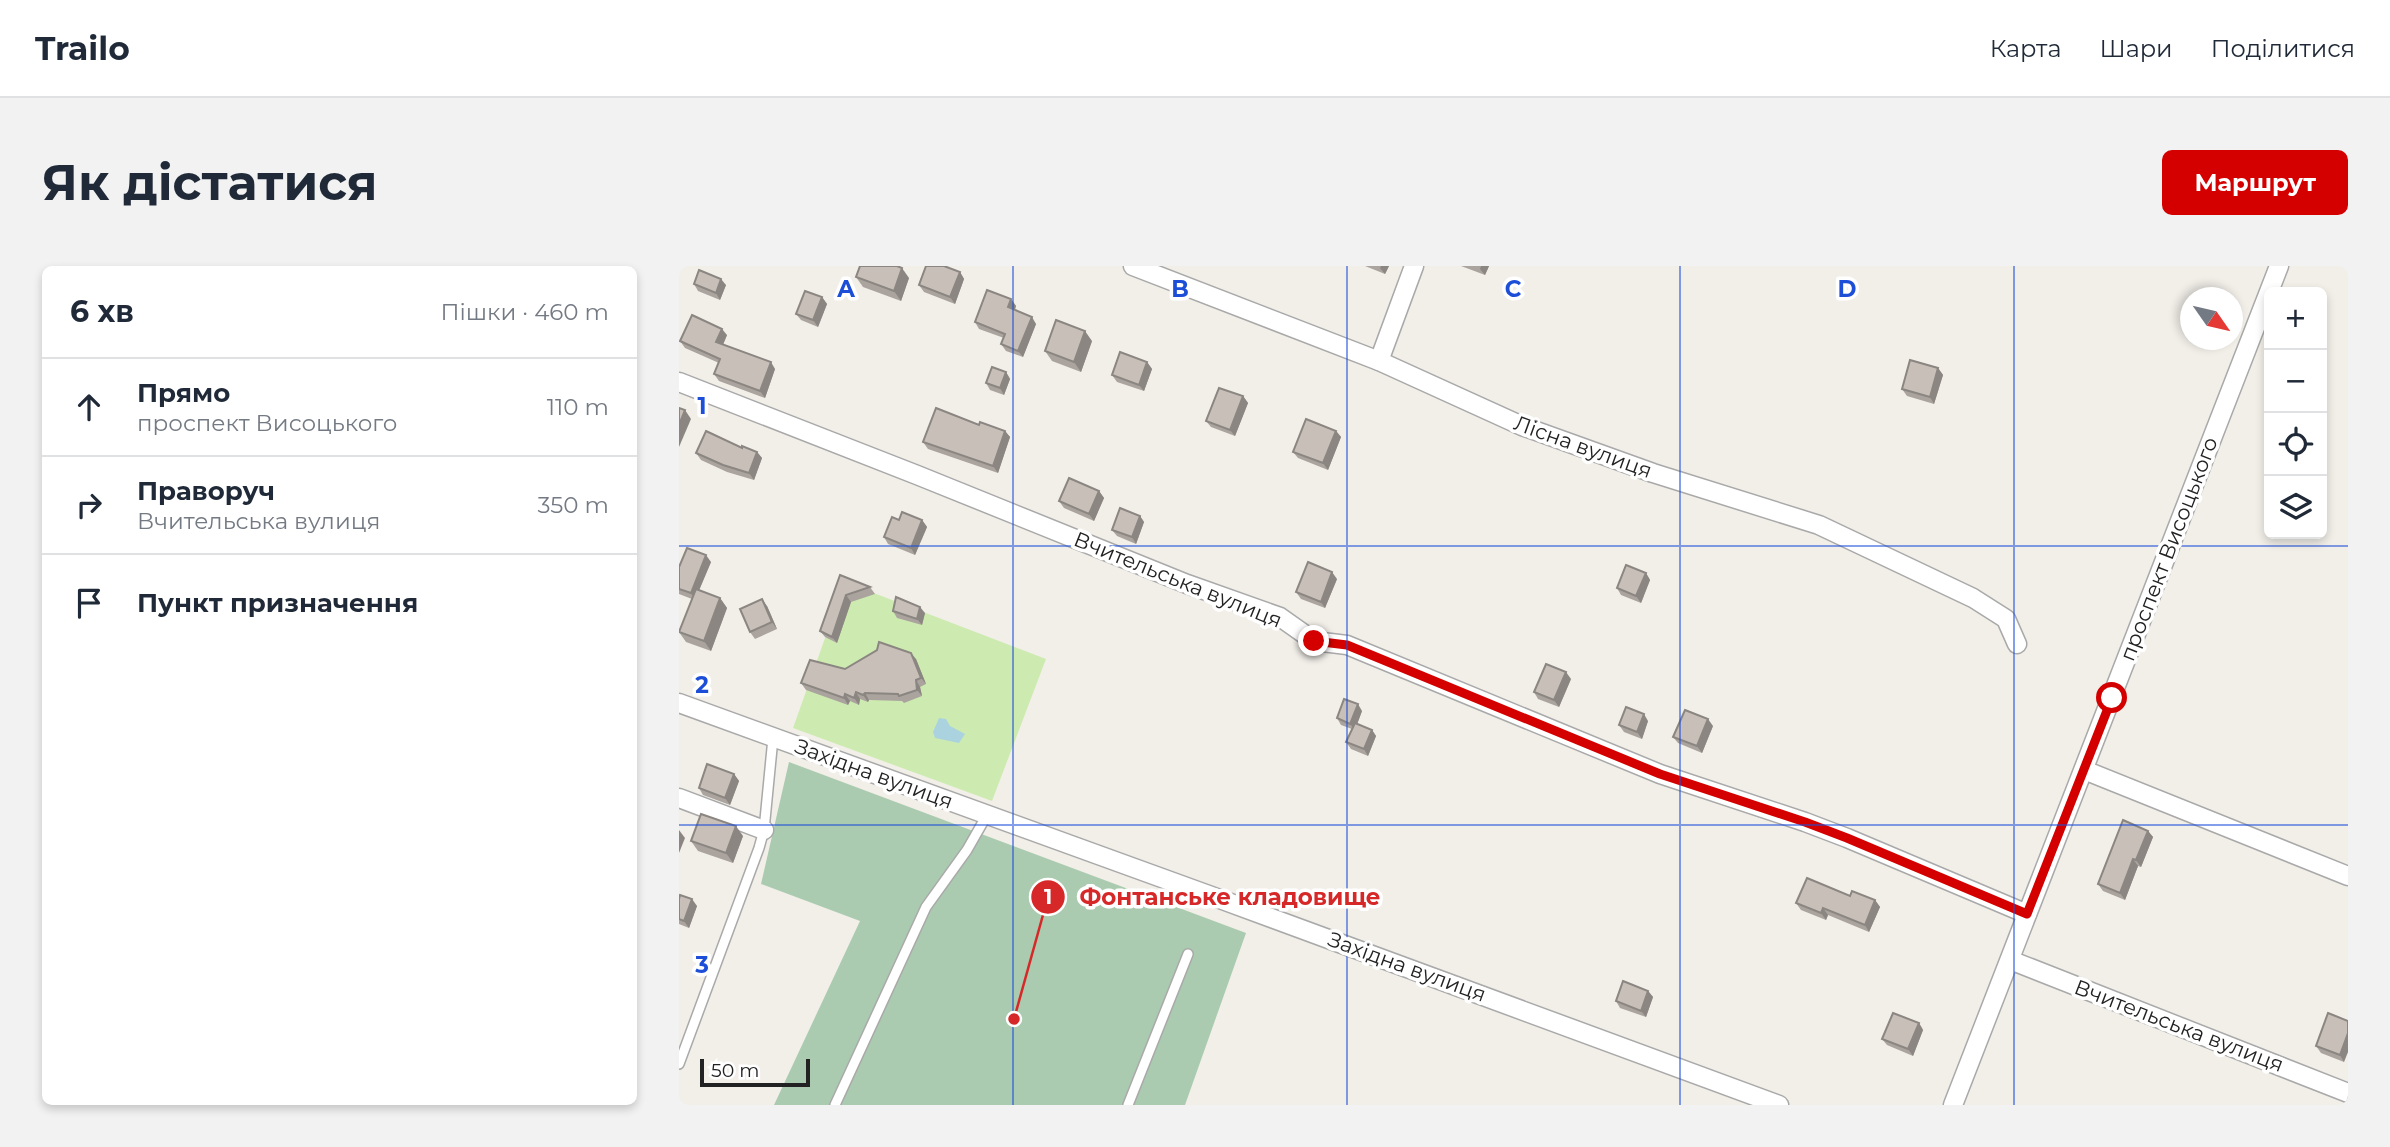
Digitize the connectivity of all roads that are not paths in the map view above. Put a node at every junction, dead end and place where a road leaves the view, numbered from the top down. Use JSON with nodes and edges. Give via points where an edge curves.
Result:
{"nodes":[{"id":1,"x":1133,"y":266,"type":"edge"},
{"id":2,"x":1414,"y":266,"type":"edge"},
{"id":3,"x":2279,"y":266,"type":"edge"},
{"id":4,"x":1379,"y":361,"type":"junction"},
{"id":5,"x":679,"y":382,"type":"edge"},
{"id":6,"x":2017,"y":645,"type":"dead end"},
{"id":7,"x":679,"y":704,"type":"edge"},
{"id":8,"x":773,"y":738,"type":"junction"},
{"id":9,"x":2084,"y":771,"type":"junction"},
{"id":10,"x":679,"y":798,"type":"edge"},
{"id":11,"x":987,"y":815,"type":"junction"},
{"id":12,"x":764,"y":830,"type":"junction"},
{"id":13,"x":2348,"y":876,"type":"edge"},
{"id":14,"x":2027,"y":914,"type":"junction"},
{"id":15,"x":1188,"y":954,"type":"dead end"},
{"id":16,"x":2010,"y":960,"type":"junction"},
{"id":17,"x":679,"y":1064,"type":"edge"},
{"id":18,"x":2348,"y":1093,"type":"edge"},
{"id":19,"x":835,"y":1105,"type":"edge"},
{"id":20,"x":1128,"y":1105,"type":"edge"},
{"id":21,"x":1779,"y":1105,"type":"edge"},
{"id":22,"x":1953,"y":1105,"type":"edge"}],
"edges":[{"from":1,"to":4,"type":"street","name":"Лісна вулиця"},
{"from":2,"to":4,"type":"street"},
{"from":3,"to":9,"type":"street","name":"проспект Висоцького"},
{"from":4,"to":6,"type":"street","name":"Лісна вулиця","via":[[1522,426],[1819,526],[1973,598],[2006,619]]},
{"from":5,"to":14,"type":"street","name":"Вчительська вулиця","via":[[1280,617],[1314,641],[1347,645],[1660,774],[1826,830]]},
{"from":7,"to":8,"type":"street","name":"Західна вулиця"},
{"from":8,"to":11,"type":"street","name":"Західна вулиця"},
{"from":8,"to":12,"type":"lane"},
{"from":9,"to":13,"type":"street"},
{"from":9,"to":14,"type":"street","name":"проспект Висоцького"},
{"from":10,"to":12,"type":"street"},
{"from":11,"to":19,"type":"lane","via":[[926,907]]},
{"from":11,"to":21,"type":"street","name":"Західна вулиця"},
{"from":12,"to":17,"type":"lane"},
{"from":14,"to":16,"type":"street","name":"проспект Висоцького"},
{"from":15,"to":20,"type":"lane"},
{"from":16,"to":18,"type":"street","name":"Вчительська вулиця"},
{"from":16,"to":22,"type":"street","name":"проспект Висоцького"}]}
